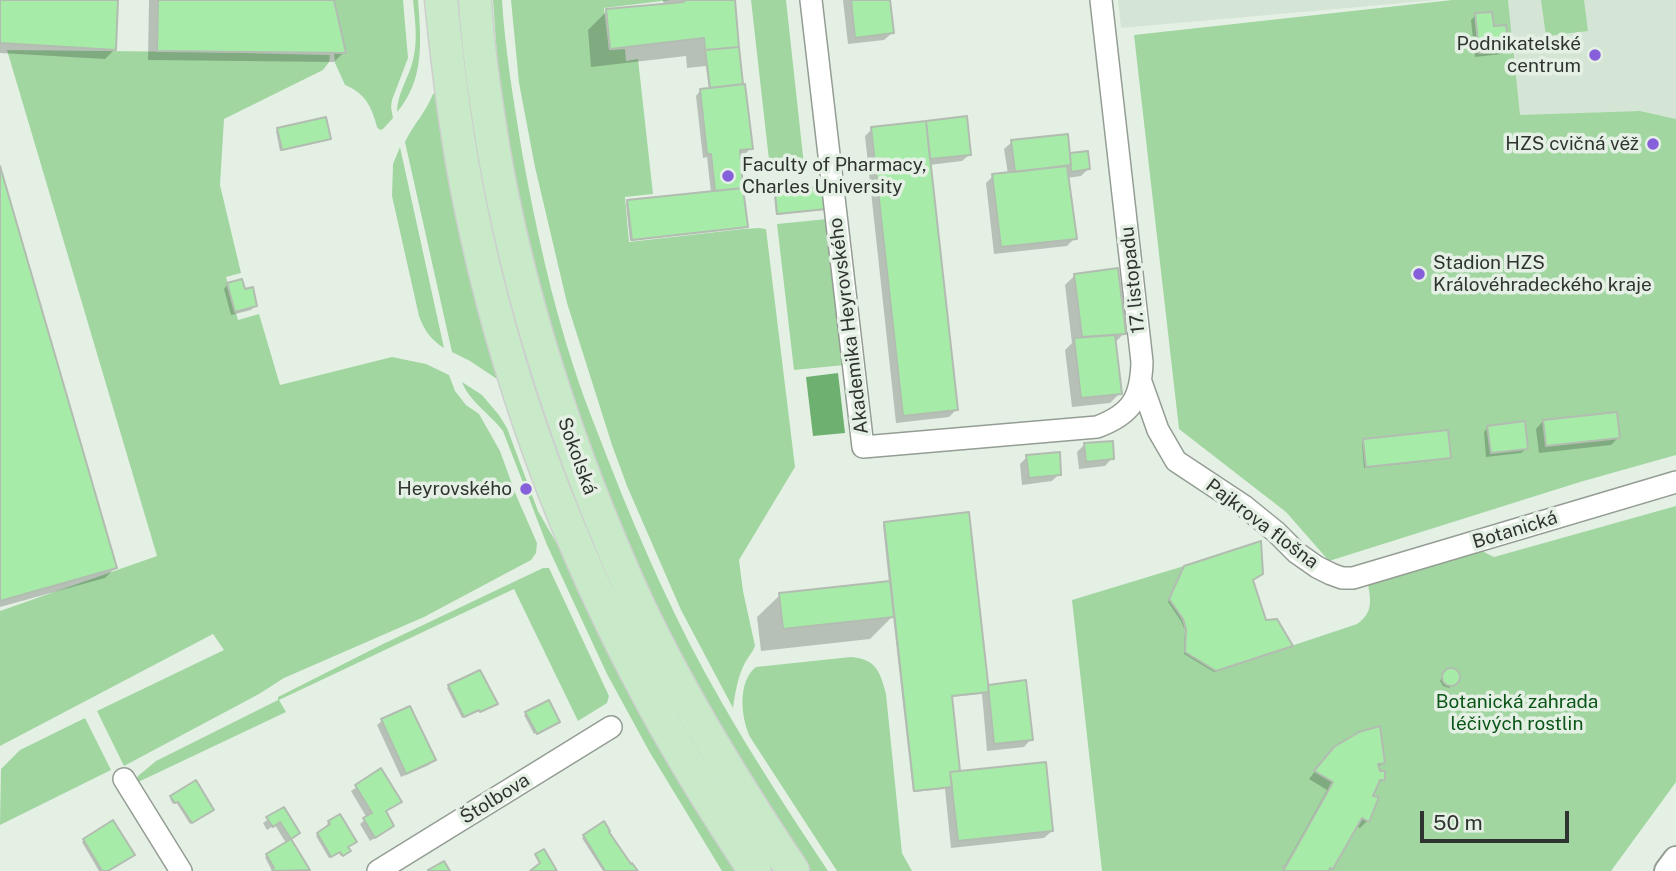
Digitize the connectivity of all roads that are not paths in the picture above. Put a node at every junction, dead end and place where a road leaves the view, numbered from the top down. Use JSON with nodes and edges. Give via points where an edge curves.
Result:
{"nodes":[{"id":1,"x":441,"y":0,"type":"edge"},
{"id":2,"x":475,"y":0,"type":"edge"},
{"id":3,"x":811,"y":0,"type":"edge"},
{"id":4,"x":1101,"y":0,"type":"edge"},
{"id":5,"x":1141,"y":382,"type":"junction"},
{"id":6,"x":1676,"y":482,"type":"edge"},
{"id":7,"x":1353,"y":578,"type":"joint"},
{"id":8,"x":611,"y":727,"type":"dead end"},
{"id":9,"x":124,"y":779,"type":"dead end"},
{"id":10,"x":1676,"y":859,"type":"edge"},
{"id":11,"x":181,"y":871,"type":"edge"},
{"id":12,"x":379,"y":871,"type":"edge"},
{"id":13,"x":755,"y":871,"type":"edge"},
{"id":14,"x":793,"y":871,"type":"edge"},
{"id":15,"x":1667,"y":871,"type":"edge"}],
"edges":[{"from":1,"to":13,"type":"main road","name":"Sokolská","via":[[470,205],[531,428],[582,556],[633,665]]},
{"from":2,"to":14,"type":"main road","name":"Sokolská","via":[[484,93],[508,224],[546,371],[570,439],[659,646]]},
{"from":3,"to":5,"type":"street","name":"Akademika Heyrovského","via":[[863,447],[1097,427],[1128,408]]},
{"from":4,"to":5,"type":"street","name":"17. listopadu"},
{"from":5,"to":7,"type":"street","name":"Pajkrova flošna","via":[[1158,430],[1177,461],[1244,506],[1317,567]]},
{"from":6,"to":7,"type":"street","name":"Botanická"},
{"from":8,"to":12,"type":"street","name":"Štolbova"},
{"from":9,"to":11,"type":"street"},
{"from":10,"to":15,"type":"street"}]}
